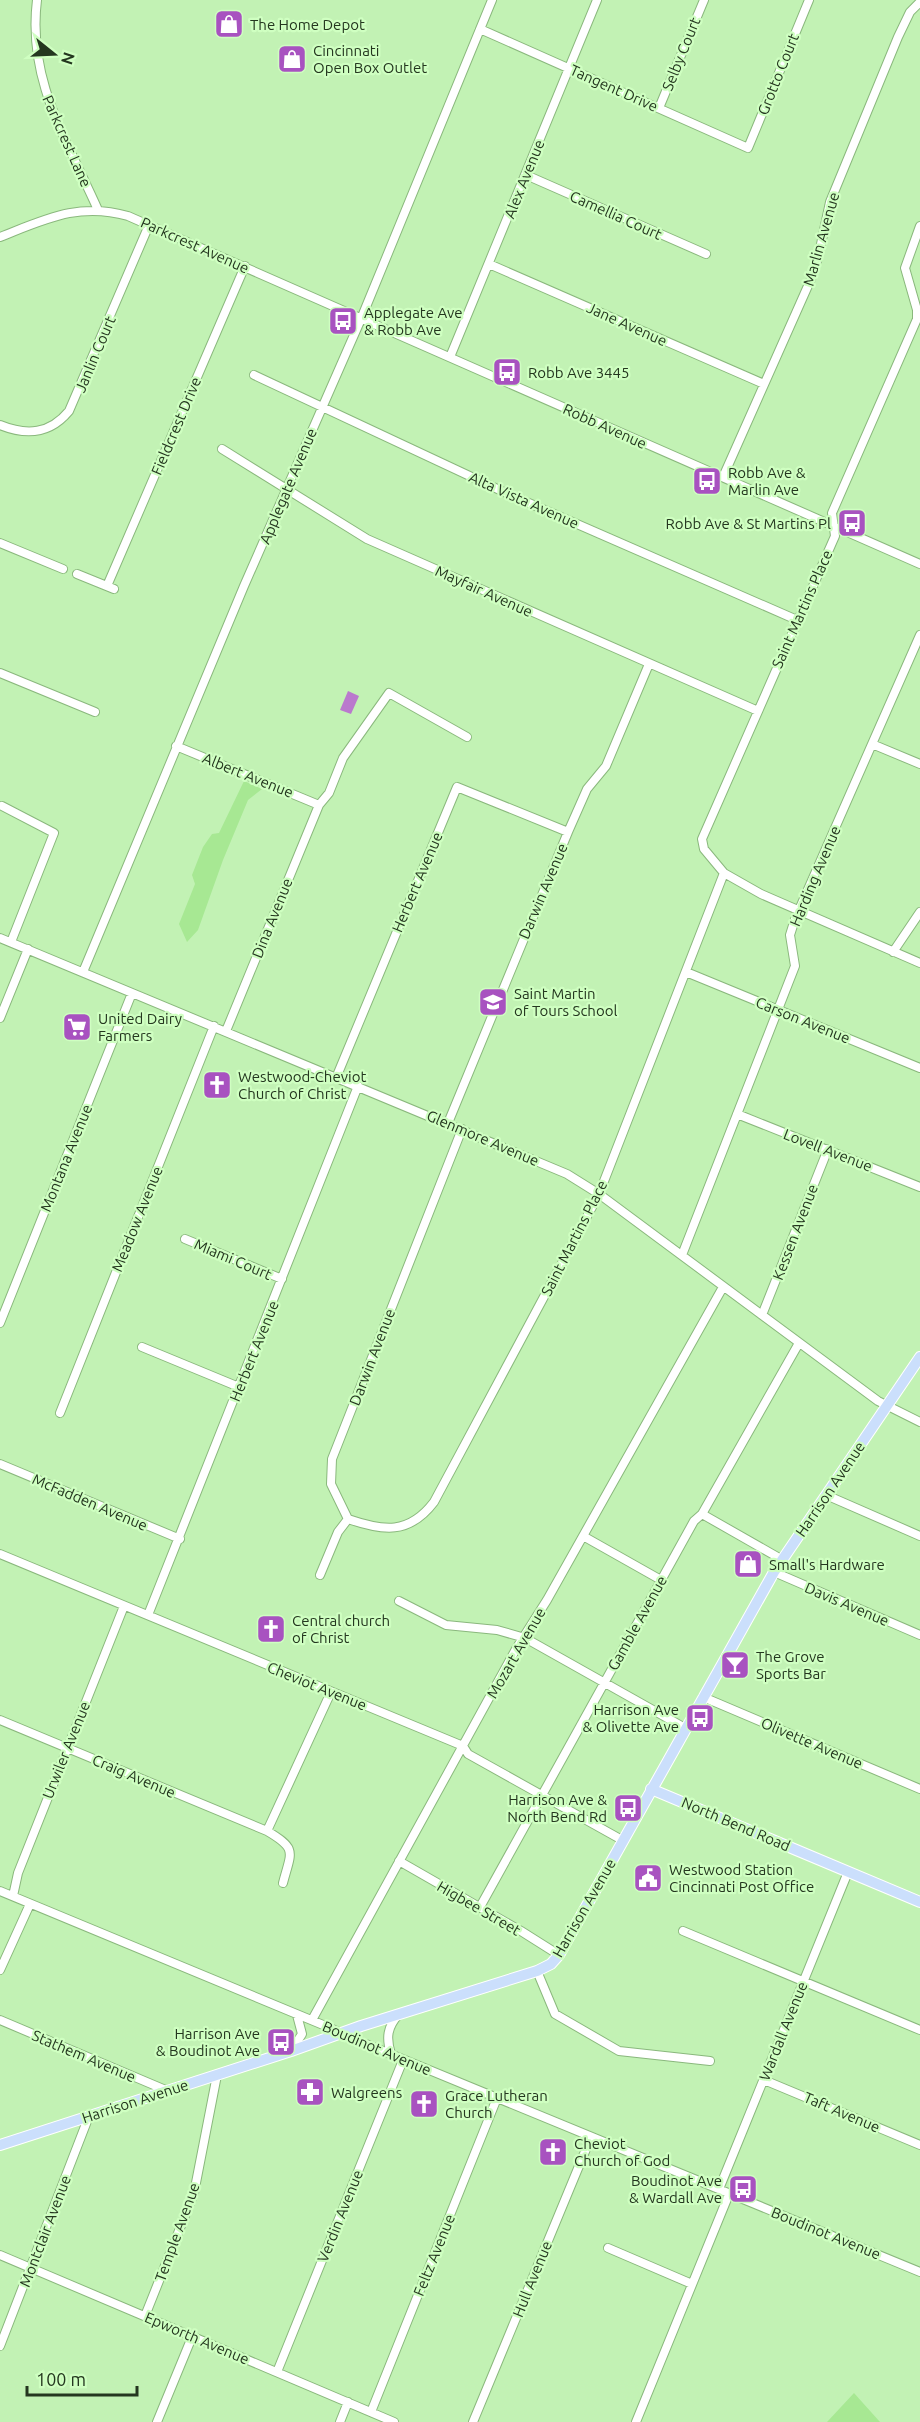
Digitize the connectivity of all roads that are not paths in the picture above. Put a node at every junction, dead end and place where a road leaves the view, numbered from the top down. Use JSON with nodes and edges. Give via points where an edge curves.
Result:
{"nodes":[{"id":1,"x":37,"y":0,"type":"edge"},
{"id":2,"x":492,"y":0,"type":"edge"},
{"id":3,"x":597,"y":0,"type":"edge"},
{"id":4,"x":704,"y":0,"type":"edge"},
{"id":5,"x":809,"y":0,"type":"edge"},
{"id":6,"x":920,"y":2,"type":"edge"},
{"id":7,"x":480,"y":29,"type":"junction"},
{"id":8,"x":568,"y":68,"type":"junction"},
{"id":9,"x":659,"y":108,"type":"junction"},
{"id":10,"x":748,"y":148,"type":"joint"},
{"id":11,"x":526,"y":175,"type":"junction"},
{"id":12,"x":98,"y":210,"type":"junction"},
{"id":13,"x":149,"y":225,"type":"junction"},
{"id":14,"x":920,"y":226,"type":"edge"},
{"id":15,"x":0,"y":237,"type":"edge"},
{"id":16,"x":706,"y":254,"type":"dead end"},
{"id":17,"x":489,"y":264,"type":"junction"},
{"id":18,"x":245,"y":266,"type":"junction"},
{"id":19,"x":291,"y":287,"type":"joint"},
{"id":20,"x":918,"y":310,"type":"edge"},
{"id":21,"x":361,"y":319,"type":"junction"},
{"id":22,"x":450,"y":357,"type":"junction"},
{"id":23,"x":254,"y":375,"type":"dead end"},
{"id":24,"x":764,"y":384,"type":"junction"},
{"id":25,"x":322,"y":407,"type":"junction"},
{"id":26,"x":0,"y":425,"type":"edge"},
{"id":27,"x":222,"y":449,"type":"dead end"},
{"id":28,"x":723,"y":477,"type":"junction"},
{"id":29,"x":286,"y":490,"type":"junction"},
{"id":30,"x":834,"y":526,"type":"junction"},
{"id":31,"x":0,"y":543,"type":"edge"},
{"id":32,"x":920,"y":564,"type":"edge"},
{"id":33,"x":63,"y":569,"type":"dead end"},
{"id":34,"x":77,"y":574,"type":"dead end"},
{"id":35,"x":797,"y":620,"type":"junction"},
{"id":36,"x":920,"y":635,"type":"edge"},
{"id":37,"x":649,"y":664,"type":"junction"},
{"id":38,"x":0,"y":673,"type":"edge"},
{"id":39,"x":758,"y":711,"type":"junction"},
{"id":40,"x":95,"y":712,"type":"dead end"},
{"id":41,"x":467,"y":737,"type":"dead end"},
{"id":42,"x":872,"y":744,"type":"junction"},
{"id":43,"x":176,"y":746,"type":"junction"},
{"id":44,"x":920,"y":764,"type":"edge"},
{"id":45,"x":319,"y":805,"type":"junction"},
{"id":46,"x":2,"y":806,"type":"dead end"},
{"id":47,"x":568,"y":832,"type":"junction"},
{"id":48,"x":724,"y":873,"type":"junction"},
{"id":49,"x":798,"y":912,"type":"junction"},
{"id":50,"x":920,"y":912,"type":"edge"},
{"id":51,"x":0,"y":938,"type":"edge"},
{"id":52,"x":11,"y":942,"type":"junction"},
{"id":53,"x":28,"y":949,"type":"junction"},
{"id":54,"x":894,"y":952,"type":"junction"},
{"id":55,"x":920,"y":963,"type":"edge"},
{"id":56,"x":83,"y":972,"type":"junction"},
{"id":57,"x":686,"y":972,"type":"junction"},
{"id":58,"x":132,"y":993,"type":"junction"},
{"id":59,"x":779,"y":1010,"type":"junction"},
{"id":60,"x":0,"y":1018,"type":"edge"},
{"id":61,"x":214,"y":1026,"type":"junction"},
{"id":62,"x":226,"y":1031,"type":"junction"},
{"id":63,"x":920,"y":1068,"type":"edge"},
{"id":64,"x":336,"y":1078,"type":"junction"},
{"id":65,"x":358,"y":1086,"type":"junction"},
{"id":66,"x":737,"y":1114,"type":"junction"},
{"id":67,"x":448,"y":1123,"type":"junction"},
{"id":68,"x":462,"y":1129,"type":"junction"},
{"id":69,"x":828,"y":1149,"type":"junction"},
{"id":70,"x":920,"y":1187,"type":"edge"},
{"id":71,"x":599,"y":1194,"type":"junction"},
{"id":72,"x":184,"y":1239,"type":"dead end"},
{"id":73,"x":682,"y":1255,"type":"junction"},
{"id":74,"x":282,"y":1279,"type":"junction"},
{"id":75,"x":723,"y":1287,"type":"junction"},
{"id":76,"x":762,"y":1315,"type":"junction"},
{"id":77,"x":0,"y":1323,"type":"edge"},
{"id":78,"x":799,"y":1343,"type":"junction"},
{"id":79,"x":142,"y":1347,"type":"dead end"},
{"id":80,"x":920,"y":1357,"type":"edge"},
{"id":81,"x":239,"y":1387,"type":"junction"},
{"id":82,"x":886,"y":1406,"type":"junction"},
{"id":83,"x":60,"y":1413,"type":"dead end"},
{"id":84,"x":920,"y":1422,"type":"edge"},
{"id":85,"x":0,"y":1464,"type":"edge"},
{"id":86,"x":825,"y":1495,"type":"junction"},
{"id":87,"x":702,"y":1514,"type":"junction"},
{"id":88,"x":348,"y":1519,"type":"junction"},
{"id":89,"x":583,"y":1536,"type":"junction"},
{"id":90,"x":920,"y":1536,"type":"edge"},
{"id":91,"x":180,"y":1539,"type":"junction"},
{"id":92,"x":0,"y":1554,"type":"edge"},
{"id":93,"x":782,"y":1559,"type":"junction"},
{"id":94,"x":774,"y":1572,"type":"junction"},
{"id":95,"x":320,"y":1575,"type":"dead end"},
{"id":96,"x":661,"y":1580,"type":"junction"},
{"id":97,"x":399,"y":1601,"type":"dead end"},
{"id":98,"x":124,"y":1606,"type":"junction"},
{"id":99,"x":148,"y":1615,"type":"junction"},
{"id":100,"x":920,"y":1635,"type":"edge"},
{"id":101,"x":525,"y":1638,"type":"junction"},
{"id":102,"x":604,"y":1684,"type":"junction"},
{"id":103,"x":332,"y":1692,"type":"junction"},
{"id":104,"x":703,"y":1696,"type":"junction"},
{"id":105,"x":0,"y":1720,"type":"edge"},
{"id":106,"x":685,"y":1728,"type":"junction"},
{"id":107,"x":463,"y":1746,"type":"junction"},
{"id":108,"x":67,"y":1748,"type":"junction"},
{"id":109,"x":920,"y":1788,"type":"edge"},
{"id":110,"x":651,"y":1789,"type":"junction"},
{"id":111,"x":542,"y":1796,"type":"junction"},
{"id":112,"x":267,"y":1831,"type":"junction"},
{"id":113,"x":622,"y":1840,"type":"junction"},
{"id":114,"x":399,"y":1861,"type":"junction"},
{"id":115,"x":848,"y":1872,"type":"junction"},
{"id":116,"x":283,"y":1883,"type":"dead end"},
{"id":117,"x":0,"y":1891,"type":"edge"},
{"id":118,"x":13,"y":1896,"type":"junction"},
{"id":119,"x":920,"y":1902,"type":"edge"},
{"id":120,"x":30,"y":1904,"type":"junction"},
{"id":121,"x":480,"y":1907,"type":"junction"},
{"id":122,"x":683,"y":1931,"type":"dead end"},
{"id":123,"x":559,"y":1955,"type":"junction"},
{"id":124,"x":0,"y":1970,"type":"edge"},
{"id":125,"x":537,"y":1971,"type":"junction"},
{"id":126,"x":803,"y":1981,"type":"junction"},
{"id":127,"x":297,"y":2014,"type":"junction"},
{"id":128,"x":399,"y":2014,"type":"junction"},
{"id":129,"x":0,"y":2020,"type":"edge"},
{"id":130,"x":312,"y":2020,"type":"junction"},
{"id":131,"x":920,"y":2030,"type":"edge"},
{"id":132,"x":341,"y":2033,"type":"junction"},
{"id":133,"x":291,"y":2051,"type":"junction"},
{"id":134,"x":391,"y":2054,"type":"junction"},
{"id":135,"x":403,"y":2060,"type":"junction"},
{"id":136,"x":710,"y":2061,"type":"dead end"},
{"id":137,"x":217,"y":2075,"type":"junction"},
{"id":138,"x":764,"y":2080,"type":"junction"},
{"id":139,"x":168,"y":2091,"type":"junction"},
{"id":140,"x":497,"y":2098,"type":"junction"},
{"id":141,"x":89,"y":2116,"type":"junction"},
{"id":142,"x":591,"y":2137,"type":"junction"},
{"id":143,"x":0,"y":2145,"type":"edge"},
{"id":144,"x":920,"y":2145,"type":"edge"},
{"id":145,"x":719,"y":2189,"type":"junction"},
{"id":146,"x":729,"y":2194,"type":"junction"},
{"id":147,"x":608,"y":2248,"type":"dead end"},
{"id":148,"x":0,"y":2255,"type":"edge"},
{"id":149,"x":31,"y":2268,"type":"junction"},
{"id":150,"x":920,"y":2272,"type":"edge"},
{"id":151,"x":692,"y":2284,"type":"junction"},
{"id":152,"x":144,"y":2316,"type":"junction"},
{"id":153,"x":192,"y":2337,"type":"junction"},
{"id":154,"x":0,"y":2346,"type":"edge"},
{"id":155,"x":277,"y":2372,"type":"junction"},
{"id":156,"x":348,"y":2402,"type":"junction"},
{"id":157,"x":371,"y":2412,"type":"junction"},
{"id":158,"x":157,"y":2422,"type":"edge"},
{"id":159,"x":340,"y":2422,"type":"edge"},
{"id":160,"x":394,"y":2422,"type":"edge"},
{"id":161,"x":473,"y":2422,"type":"edge"},
{"id":162,"x":636,"y":2422,"type":"edge"}],
"edges":[{"from":1,"to":12,"type":"street","name":"Parkcrest Lane","via":[[36,52],[47,99]]},
{"from":2,"to":7,"type":"street","name":"Applegate Avenue"},
{"from":3,"to":8,"type":"street","name":"Alex Avenue"},
{"from":4,"to":9,"type":"street","name":"Selby Court"},
{"from":5,"to":10,"type":"street","name":"Grotto Court"},
{"from":6,"to":24,"type":"street","name":"Marlin Avenue","via":[[910,12],[898,37],[836,186],[815,268]]},
{"from":7,"to":8,"type":"street","name":"Tangent Drive"},
{"from":7,"to":21,"type":"street","name":"Applegate Avenue"},
{"from":8,"to":9,"type":"street","name":"Tangent Drive"},
{"from":8,"to":11,"type":"street","name":"Alex Avenue"},
{"from":9,"to":10,"type":"street","name":"Tangent Drive"},
{"from":11,"to":16,"type":"street","name":"Camellia Court"},
{"from":11,"to":17,"type":"street","name":"Alex Avenue"},
{"from":12,"to":13,"type":"street","name":"Parkcrest Avenue"},
{"from":12,"to":15,"type":"street","name":"Parkcrest Avenue","via":[[55,215]]},
{"from":13,"to":18,"type":"street","name":"Parkcrest Avenue"},
{"from":13,"to":26,"type":"street","name":"Janlin Court","via":[[69,411],[42,431],[22,432]]},
{"from":14,"to":20,"type":"street","name":"Saint Martins Place","via":[[905,268]]},
{"from":17,"to":22,"type":"street","name":"Alex Avenue"},
{"from":17,"to":24,"type":"street","name":"Jane Avenue"},
{"from":18,"to":19,"type":"street","name":"Parkcrest Avenue"},
{"from":18,"to":34,"type":"street","name":"Fieldcrest Drive","via":[[110,588]]},
{"from":19,"to":21,"type":"street","name":"Robb Avenue"},
{"from":20,"to":30,"type":"street","name":"Saint Martins Place","via":[[832,513]]},
{"from":21,"to":22,"type":"street","name":"Robb Avenue"},
{"from":21,"to":25,"type":"street","name":"Applegate Avenue"},
{"from":22,"to":28,"type":"street","name":"Robb Avenue"},
{"from":23,"to":25,"type":"street","name":"Alta Vista Avenue"},
{"from":24,"to":28,"type":"street","name":"Marlin Avenue"},
{"from":25,"to":29,"type":"street","name":"Applegate Avenue"},
{"from":25,"to":35,"type":"street","name":"Alta Vista Avenue","via":[[495,488]]},
{"from":27,"to":29,"type":"street","name":"Mayfair Avenue"},
{"from":28,"to":30,"type":"street","name":"Robb Avenue"},
{"from":29,"to":37,"type":"street","name":"Mayfair Avenue","via":[[383,547]]},
{"from":29,"to":43,"type":"street","name":"Applegate Avenue"},
{"from":30,"to":32,"type":"street","name":"Robb Avenue"},
{"from":30,"to":35,"type":"street","name":"Saint Martins Place","via":[[835,536]]},
{"from":31,"to":33,"type":"street"},
{"from":35,"to":39,"type":"street","name":"Saint Martins Place"},
{"from":36,"to":42,"type":"street","name":"Harding Avenue"},
{"from":37,"to":39,"type":"street","name":"Mayfair Avenue"},
{"from":37,"to":47,"type":"street","name":"Darwin Avenue","via":[[606,766],[587,789]]},
{"from":38,"to":40,"type":"street"},
{"from":39,"to":48,"type":"street","name":"Saint Martins Place","via":[[704,834],[702,844]]},
{"from":41,"to":45,"type":"street","name":"Dina Avenue","via":[[389,693],[343,758],[329,793]]},
{"from":42,"to":44,"type":"street"},
{"from":42,"to":49,"type":"street","name":"Harding Avenue"},
{"from":43,"to":45,"type":"street","name":"Albert Avenue"},
{"from":43,"to":56,"type":"street","name":"Applegate Avenue"},
{"from":45,"to":62,"type":"street","name":"Dina Avenue"},
{"from":46,"to":52,"type":"street","via":[[54,833]]},
{"from":47,"to":64,"type":"street","name":"Herbert Avenue","via":[[457,787]]},
{"from":47,"to":67,"type":"street","name":"Darwin Avenue"},
{"from":48,"to":49,"type":"street"},
{"from":48,"to":57,"type":"street","name":"Saint Martins Place"},
{"from":49,"to":54,"type":"street"},
{"from":49,"to":59,"type":"street","name":"Harding Avenue","via":[[790,935],[795,966]]},
{"from":50,"to":54,"type":"street"},
{"from":51,"to":52,"type":"street","name":"Glenmore Avenue"},
{"from":52,"to":53,"type":"street","name":"Glenmore Avenue"},
{"from":53,"to":56,"type":"street","name":"Glenmore Avenue"},
{"from":53,"to":60,"type":"street"},
{"from":54,"to":55,"type":"street"},
{"from":56,"to":58,"type":"street","name":"Glenmore Avenue"},
{"from":57,"to":59,"type":"street","name":"Carson Avenue"},
{"from":57,"to":71,"type":"street","name":"Saint Martins Place"},
{"from":58,"to":61,"type":"street","name":"Glenmore Avenue"},
{"from":58,"to":77,"type":"street","name":"Montana Avenue"},
{"from":59,"to":63,"type":"street","name":"Carson Avenue"},
{"from":59,"to":66,"type":"street","name":"Harding Avenue"},
{"from":61,"to":62,"type":"street","name":"Glenmore Avenue"},
{"from":61,"to":83,"type":"street","name":"Meadow Avenue"},
{"from":62,"to":64,"type":"street","name":"Glenmore Avenue"},
{"from":64,"to":65,"type":"street","name":"Glenmore Avenue"},
{"from":65,"to":67,"type":"street","name":"Glenmore Avenue"},
{"from":65,"to":74,"type":"street","name":"Herbert Avenue"},
{"from":66,"to":69,"type":"street","name":"Lovell Avenue"},
{"from":66,"to":73,"type":"street","name":"Harding Avenue"},
{"from":67,"to":68,"type":"street","name":"Glenmore Avenue"},
{"from":68,"to":71,"type":"street","name":"Glenmore Avenue","via":[[567,1174]]},
{"from":68,"to":88,"type":"street","name":"Darwin Avenue","via":[[332,1459],[331,1484]]},
{"from":69,"to":70,"type":"street","name":"Lovell Avenue"},
{"from":69,"to":76,"type":"street","name":"Kessen Avenue"},
{"from":71,"to":73,"type":"street","name":"Glenmore Avenue"},
{"from":71,"to":88,"type":"street","name":"Saint Martins Place","via":[[427,1511],[407,1525],[390,1529]]},
{"from":72,"to":74,"type":"street","name":"Miami Court"},
{"from":73,"to":75,"type":"street","name":"Glenmore Avenue"},
{"from":74,"to":81,"type":"street","name":"Herbert Avenue"},
{"from":75,"to":76,"type":"street","name":"Glenmore Avenue"},
{"from":75,"to":89,"type":"street","name":"Mozart Avenue"},
{"from":76,"to":78,"type":"street","name":"Glenmore Avenue"},
{"from":78,"to":82,"type":"street","name":"Glenmore Avenue"},
{"from":78,"to":87,"type":"street","name":"Gamble Avenue"},
{"from":79,"to":81,"type":"street"},
{"from":80,"to":82,"type":"main road","name":"Harrison Avenue"},
{"from":81,"to":91,"type":"street","name":"Herbert Avenue"},
{"from":82,"to":84,"type":"street","name":"Glenmore Avenue"},
{"from":82,"to":86,"type":"main road","name":"Harrison Avenue"},
{"from":85,"to":91,"type":"street","name":"McFadden Avenue"},
{"from":86,"to":90,"type":"street"},
{"from":86,"to":93,"type":"main road","name":"Harrison Avenue"},
{"from":87,"to":93,"type":"street"},
{"from":87,"to":96,"type":"street","name":"Gamble Avenue","via":[[694,1521]]},
{"from":88,"to":95,"type":"street","via":[[338,1532]]},
{"from":89,"to":96,"type":"street"},
{"from":89,"to":101,"type":"street","name":"Mozart Avenue"},
{"from":91,"to":99,"type":"street","name":"Herbert Avenue"},
{"from":92,"to":98,"type":"street","name":"Cheviot Avenue"},
{"from":93,"to":94,"type":"main road","name":"Harrison Avenue"},
{"from":94,"to":100,"type":"street","name":"Davis Avenue"},
{"from":94,"to":104,"type":"main road","name":"Harrison Avenue"},
{"from":96,"to":102,"type":"street","name":"Gamble Avenue"},
{"from":97,"to":101,"type":"street","via":[[446,1625],[497,1630]]},
{"from":98,"to":99,"type":"street","name":"Cheviot Avenue"},
{"from":98,"to":108,"type":"street","name":"Urwiler Avenue"},
{"from":99,"to":103,"type":"street","name":"Cheviot Avenue"},
{"from":101,"to":102,"type":"street"},
{"from":101,"to":107,"type":"street","name":"Mozart Avenue"},
{"from":102,"to":106,"type":"street"},
{"from":102,"to":111,"type":"street","name":"Gamble Avenue"},
{"from":103,"to":107,"type":"street","name":"Cheviot Avenue"},
{"from":103,"to":112,"type":"street"},
{"from":104,"to":106,"type":"main road","name":"Harrison Avenue"},
{"from":104,"to":109,"type":"street","name":"Olivette Avenue"},
{"from":105,"to":108,"type":"street","name":"Craig Avenue"},
{"from":106,"to":110,"type":"main road","name":"Harrison Avenue"},
{"from":107,"to":111,"type":"street","name":"Cheviot Avenue","via":[[468,1754]]},
{"from":107,"to":114,"type":"street","name":"Mozart Avenue"},
{"from":108,"to":112,"type":"street","name":"Craig Avenue"},
{"from":108,"to":118,"type":"street","name":"Urwiler Avenue","via":[[18,1873]]},
{"from":110,"to":113,"type":"main road","name":"Harrison Avenue"},
{"from":110,"to":115,"type":"main road","name":"North Bend Road"},
{"from":111,"to":113,"type":"street","name":"Cheviot Avenue"},
{"from":111,"to":121,"type":"street","name":"Gamble Avenue"},
{"from":112,"to":116,"type":"street","name":"Craig Avenue","via":[[284,1841],[290,1850]]},
{"from":113,"to":123,"type":"main road","name":"Harrison Avenue"},
{"from":114,"to":121,"type":"street","name":"Higbee Street"},
{"from":114,"to":130,"type":"street","name":"Mozart Avenue"},
{"from":115,"to":119,"type":"main road","name":"North Bend Road"},
{"from":115,"to":126,"type":"street","name":"Wardall Avenue"},
{"from":117,"to":118,"type":"street","name":"Boudinot Avenue"},
{"from":118,"to":120,"type":"street","name":"Boudinot Avenue"},
{"from":120,"to":124,"type":"street"},
{"from":120,"to":127,"type":"street","name":"Boudinot Avenue"},
{"from":121,"to":123,"type":"street","name":"Higbee Street"},
{"from":122,"to":126,"type":"street"},
{"from":123,"to":125,"type":"main road","name":"Harrison Avenue"},
{"from":125,"to":128,"type":"main road","name":"Harrison Avenue"},
{"from":125,"to":136,"type":"street","via":[[555,2014],[619,2052]]},
{"from":126,"to":131,"type":"street"},
{"from":126,"to":138,"type":"street","name":"Wardall Avenue"},
{"from":127,"to":130,"type":"street","name":"Boudinot Avenue"},
{"from":127,"to":133,"type":"street","via":[[302,2034]]},
{"from":128,"to":132,"type":"main road","name":"Harrison Avenue"},
{"from":128,"to":134,"type":"street","via":[[388,2029]]},
{"from":129,"to":139,"type":"street","name":"Stathem Avenue"},
{"from":130,"to":132,"type":"street","name":"Boudinot Avenue"},
{"from":132,"to":133,"type":"main road","name":"Harrison Avenue"},
{"from":132,"to":134,"type":"street","name":"Boudinot Avenue"},
{"from":133,"to":137,"type":"main road","name":"Harrison Avenue"},
{"from":134,"to":135,"type":"street","name":"Boudinot Avenue"},
{"from":135,"to":140,"type":"street","name":"Boudinot Avenue"},
{"from":135,"to":155,"type":"street","name":"Verdin Avenue"},
{"from":137,"to":139,"type":"main road","name":"Harrison Avenue"},
{"from":137,"to":152,"type":"street","name":"Temple Avenue","via":[[194,2193]]},
{"from":138,"to":144,"type":"street","name":"Taft Avenue"},
{"from":138,"to":145,"type":"street","name":"Wardall Avenue"},
{"from":139,"to":141,"type":"main road","name":"Harrison Avenue"},
{"from":140,"to":142,"type":"street","name":"Boudinot Avenue"},
{"from":140,"to":157,"type":"street","name":"Feltz Avenue"},
{"from":141,"to":143,"type":"main road","name":"Harrison Avenue"},
{"from":141,"to":149,"type":"street","name":"Montclair Avenue"},
{"from":142,"to":145,"type":"street","name":"Boudinot Avenue"},
{"from":142,"to":161,"type":"street","name":"Hull Avenue"},
{"from":145,"to":146,"type":"street","name":"Boudinot Avenue"},
{"from":146,"to":150,"type":"street","name":"Boudinot Avenue"},
{"from":146,"to":151,"type":"street"},
{"from":147,"to":151,"type":"street"},
{"from":148,"to":149,"type":"street","name":"Epworth Avenue"},
{"from":149,"to":152,"type":"street","name":"Epworth Avenue"},
{"from":149,"to":154,"type":"street","name":"Montclair Avenue"},
{"from":151,"to":162,"type":"street"},
{"from":152,"to":153,"type":"street","name":"Epworth Avenue"},
{"from":153,"to":155,"type":"street","name":"Epworth Avenue"},
{"from":153,"to":158,"type":"street"},
{"from":155,"to":156,"type":"street","name":"Epworth Avenue"},
{"from":156,"to":157,"type":"street","name":"Epworth Avenue"},
{"from":156,"to":159,"type":"street"},
{"from":157,"to":160,"type":"street","name":"Epworth Avenue"}]}
